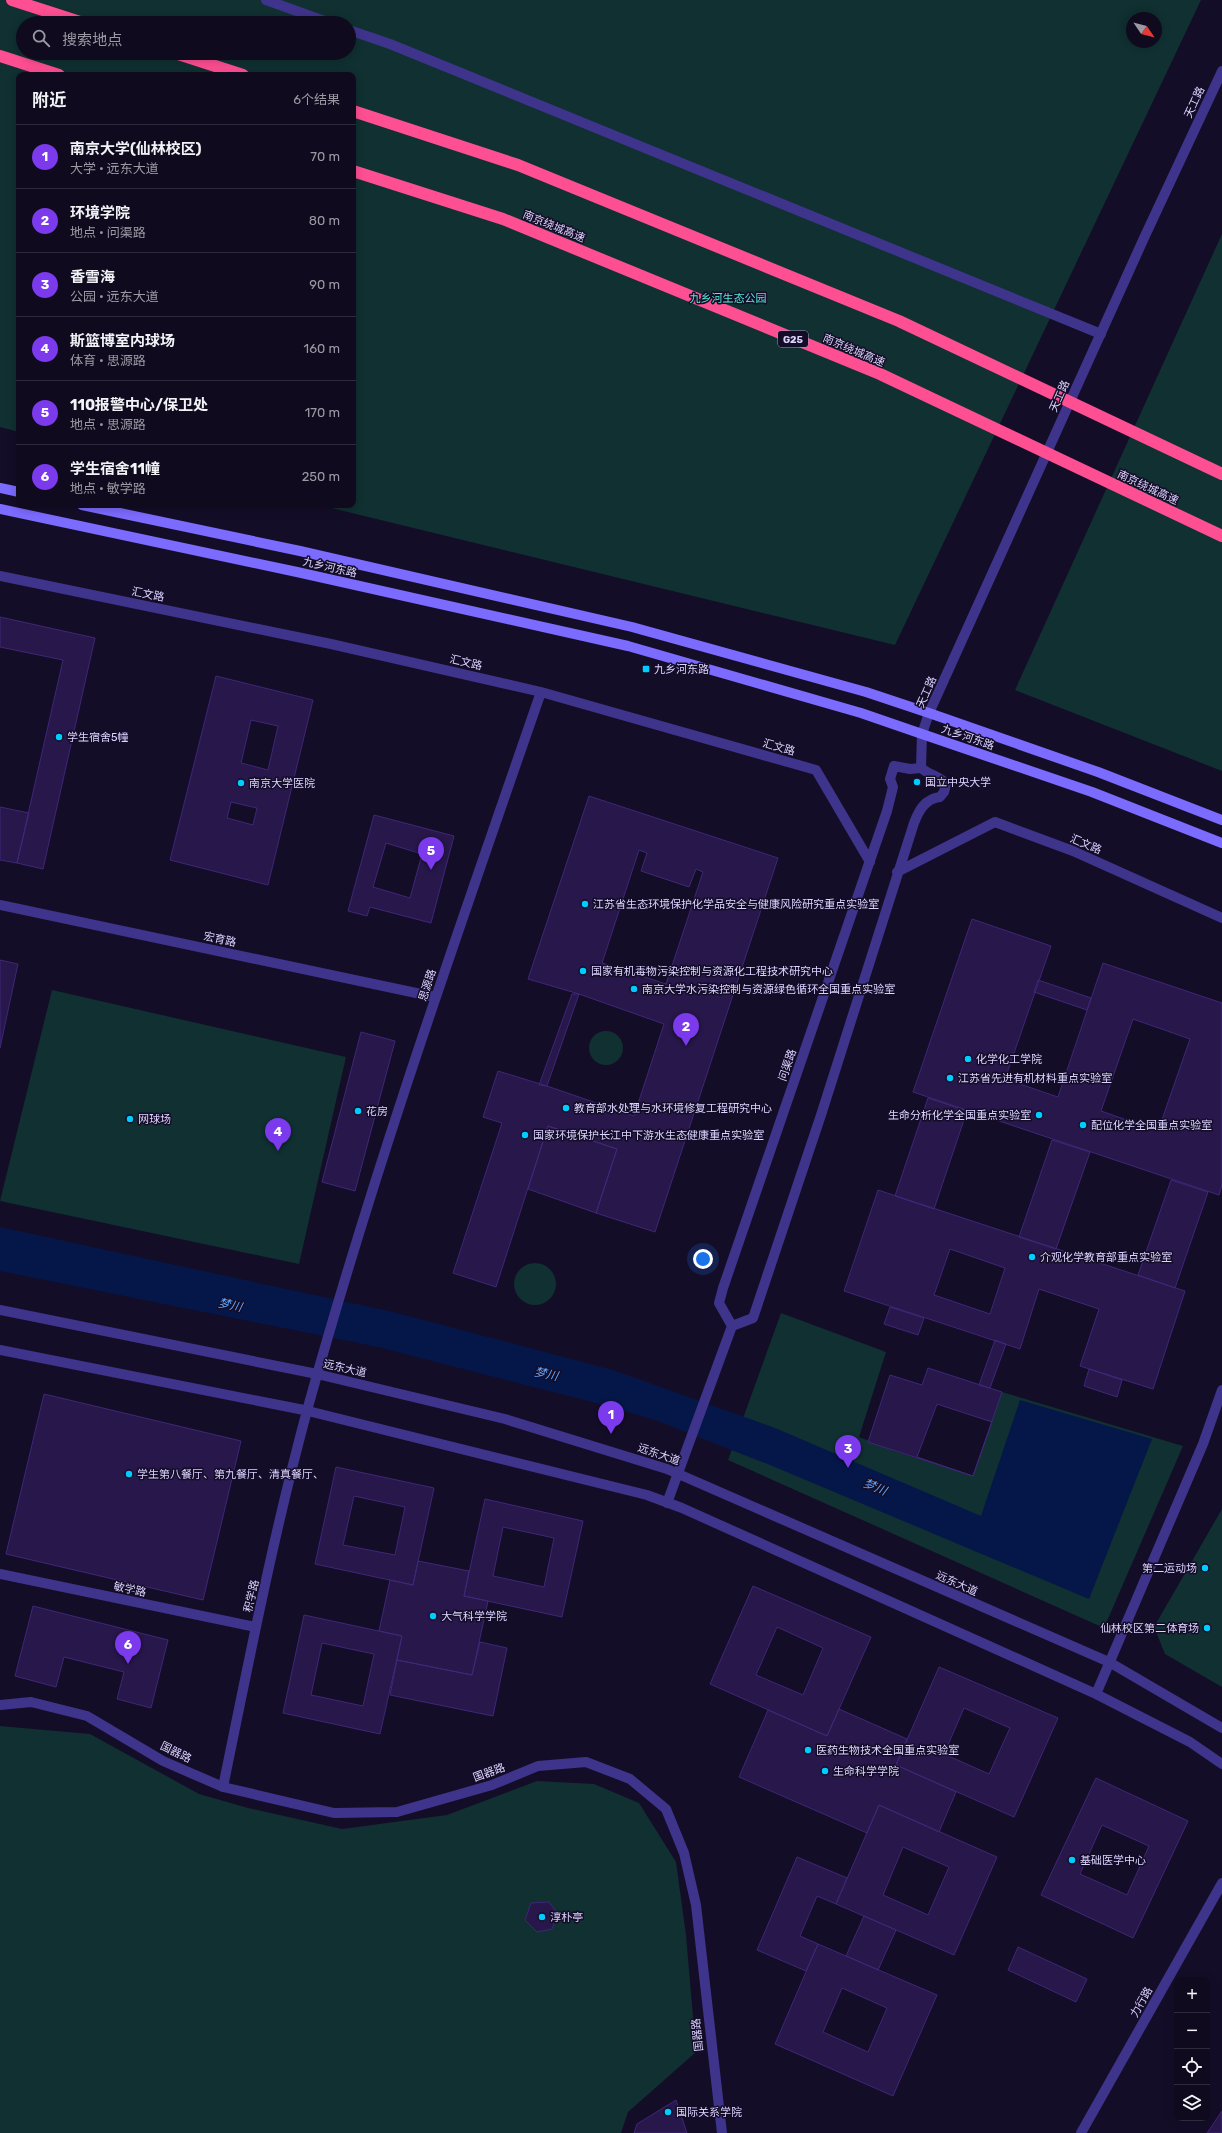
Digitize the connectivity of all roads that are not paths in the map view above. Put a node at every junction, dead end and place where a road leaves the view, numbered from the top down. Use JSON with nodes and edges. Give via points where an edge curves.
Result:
{"nodes":[{"id":1,"x":12,"y":0,"type":"edge"},
{"id":2,"x":266,"y":0,"type":"edge"},
{"id":3,"x":61,"y":16,"type":"edge"},
{"id":4,"x":311,"y":16,"type":"edge"},
{"id":5,"x":356,"y":32,"type":"edge"},
{"id":6,"x":0,"y":56,"type":"edge"},
{"id":7,"x":196,"y":60,"type":"edge"},
{"id":8,"x":1222,"y":71,"type":"edge"},
{"id":9,"x":50,"y":72,"type":"edge"},
{"id":10,"x":233,"y":72,"type":"edge"},
{"id":11,"x":356,"y":112,"type":"edge"},
{"id":12,"x":356,"y":172,"type":"edge"},
{"id":13,"x":1101,"y":334,"type":"junction"},
{"id":14,"x":1222,"y":474,"type":"edge"},
{"id":15,"x":0,"y":488,"type":"edge"},
{"id":16,"x":16,"y":491,"type":"edge"},
{"id":17,"x":96,"y":508,"type":"edge"},
{"id":18,"x":0,"y":509,"type":"edge"},
{"id":19,"x":1222,"y":536,"type":"edge"},
{"id":20,"x":0,"y":576,"type":"edge"},
{"id":21,"x":541,"y":692,"type":"junction"},
{"id":22,"x":929,"y":713,"type":"junction"},
{"id":23,"x":922,"y":734,"type":"junction"},
{"id":24,"x":921,"y":768,"type":"junction"},
{"id":25,"x":1222,"y":820,"type":"edge"},
{"id":26,"x":1222,"y":843,"type":"edge"},
{"id":27,"x":870,"y":862,"type":"junction"},
{"id":28,"x":897,"y":872,"type":"junction"},
{"id":29,"x":0,"y":904,"type":"edge"},
{"id":30,"x":1222,"y":918,"type":"edge"},
{"id":31,"x":435,"y":997,"type":"junction"},
{"id":32,"x":0,"y":1310,"type":"edge"},
{"id":33,"x":732,"y":1326,"type":"junction"},
{"id":34,"x":0,"y":1350,"type":"edge"},
{"id":35,"x":323,"y":1354,"type":"joint"},
{"id":36,"x":317,"y":1374,"type":"junction"},
{"id":37,"x":1222,"y":1390,"type":"edge"},
{"id":38,"x":307,"y":1410,"type":"junction"},
{"id":39,"x":678,"y":1473,"type":"junction"},
{"id":40,"x":668,"y":1503,"type":"junction"},
{"id":41,"x":0,"y":1574,"type":"edge"},
{"id":42,"x":256,"y":1627,"type":"junction"},
{"id":43,"x":1109,"y":1662,"type":"junction"},
{"id":44,"x":1096,"y":1694,"type":"junction"},
{"id":45,"x":0,"y":1706,"type":"edge"},
{"id":46,"x":1222,"y":1728,"type":"edge"},
{"id":47,"x":1222,"y":1764,"type":"edge"},
{"id":48,"x":224,"y":1787,"type":"junction"},
{"id":49,"x":1222,"y":1883,"type":"edge"},
{"id":50,"x":722,"y":2133,"type":"edge"},
{"id":51,"x":1081,"y":2133,"type":"edge"}],
"edges":[{"from":1,"to":3,"type":"highway"},
{"from":2,"to":4,"type":"street"},
{"from":5,"to":13,"type":"street"},
{"from":6,"to":9,"type":"highway"},
{"from":7,"to":10,"type":"highway"},
{"from":8,"to":13,"type":"street","name":"天工路"},
{"from":11,"to":14,"type":"highway","bridge":true,"via":[[518,165],[899,321]]},
{"from":12,"to":19,"type":"highway","name":"南京绕城高速","number":"G25","bridge":true,"via":[[503,220],[880,374]]},
{"from":13,"to":22,"type":"street","name":"天工路"},
{"from":15,"to":16,"type":"main road"},
{"from":17,"to":22,"type":"main road","name":"九乡河东路","via":[[313,554],[632,627],[866,692]]},
{"from":18,"to":23,"type":"main road","name":"九乡河东路","via":[[628,646],[861,713]]},
{"from":20,"to":21,"type":"street","name":"汇文路","via":[[331,644]]},
{"from":21,"to":27,"type":"street","name":"汇文路","via":[[816,770]]},
{"from":21,"to":31,"type":"street","name":"思源路"},
{"from":22,"to":23,"type":"street","name":"天工路"},
{"from":22,"to":25,"type":"main road","name":"九乡河东路","via":[[1098,772]]},
{"from":23,"to":24,"type":"street","name":"天工路"},
{"from":23,"to":26,"type":"main road","name":"九乡河东路","via":[[1092,792]]},
{"from":24,"to":27,"type":"street","name":"问渠路","via":[[894,766],[890,779],[893,787]]},
{"from":24,"to":28,"type":"street","via":[[930,776],[942,779],[946,784],[940,797],[931,798],[919,809]]},
{"from":27,"to":33,"type":"street","name":"问渠路","via":[[723,1288],[720,1303]]},
{"from":28,"to":30,"type":"street","name":"汇文路","via":[[995,822],[1073,851]]},
{"from":28,"to":33,"type":"street","via":[[821,1115],[753,1318]]},
{"from":29,"to":31,"type":"street","name":"宏育路"},
{"from":31,"to":35,"type":"street","name":"思源路"},
{"from":32,"to":36,"type":"street","name":"远东大道"},
{"from":33,"to":39,"type":"street"},
{"from":34,"to":38,"type":"street"},
{"from":35,"to":36,"type":"street","name":"积学路"},
{"from":36,"to":38,"type":"street","name":"积学路"},
{"from":36,"to":39,"type":"street","name":"远东大道","via":[[505,1419]]},
{"from":37,"to":43,"type":"street","via":[[1203,1444]]},
{"from":38,"to":40,"type":"street","via":[[647,1495]]},
{"from":38,"to":42,"type":"street","name":"积学路"},
{"from":39,"to":40,"type":"street"},
{"from":39,"to":43,"type":"street","name":"远东大道"},
{"from":40,"to":44,"type":"street"},
{"from":41,"to":42,"type":"street","name":"敏学路"},
{"from":42,"to":48,"type":"street","name":"积学路"},
{"from":43,"to":44,"type":"street"},
{"from":43,"to":46,"type":"street","name":"远东大道"},
{"from":44,"to":47,"type":"street","via":[[1190,1742]]},
{"from":45,"to":48,"type":"street","name":"国器路","via":[[31,1702],[87,1716],[163,1761]]},
{"from":48,"to":50,"type":"street","name":"国器路","via":[[334,1813],[397,1812],[492,1785],[538,1766],[586,1762],[630,1779],[666,1809],[684,1853],[696,1905]]},
{"from":49,"to":51,"type":"street","name":"力行路"}]}
